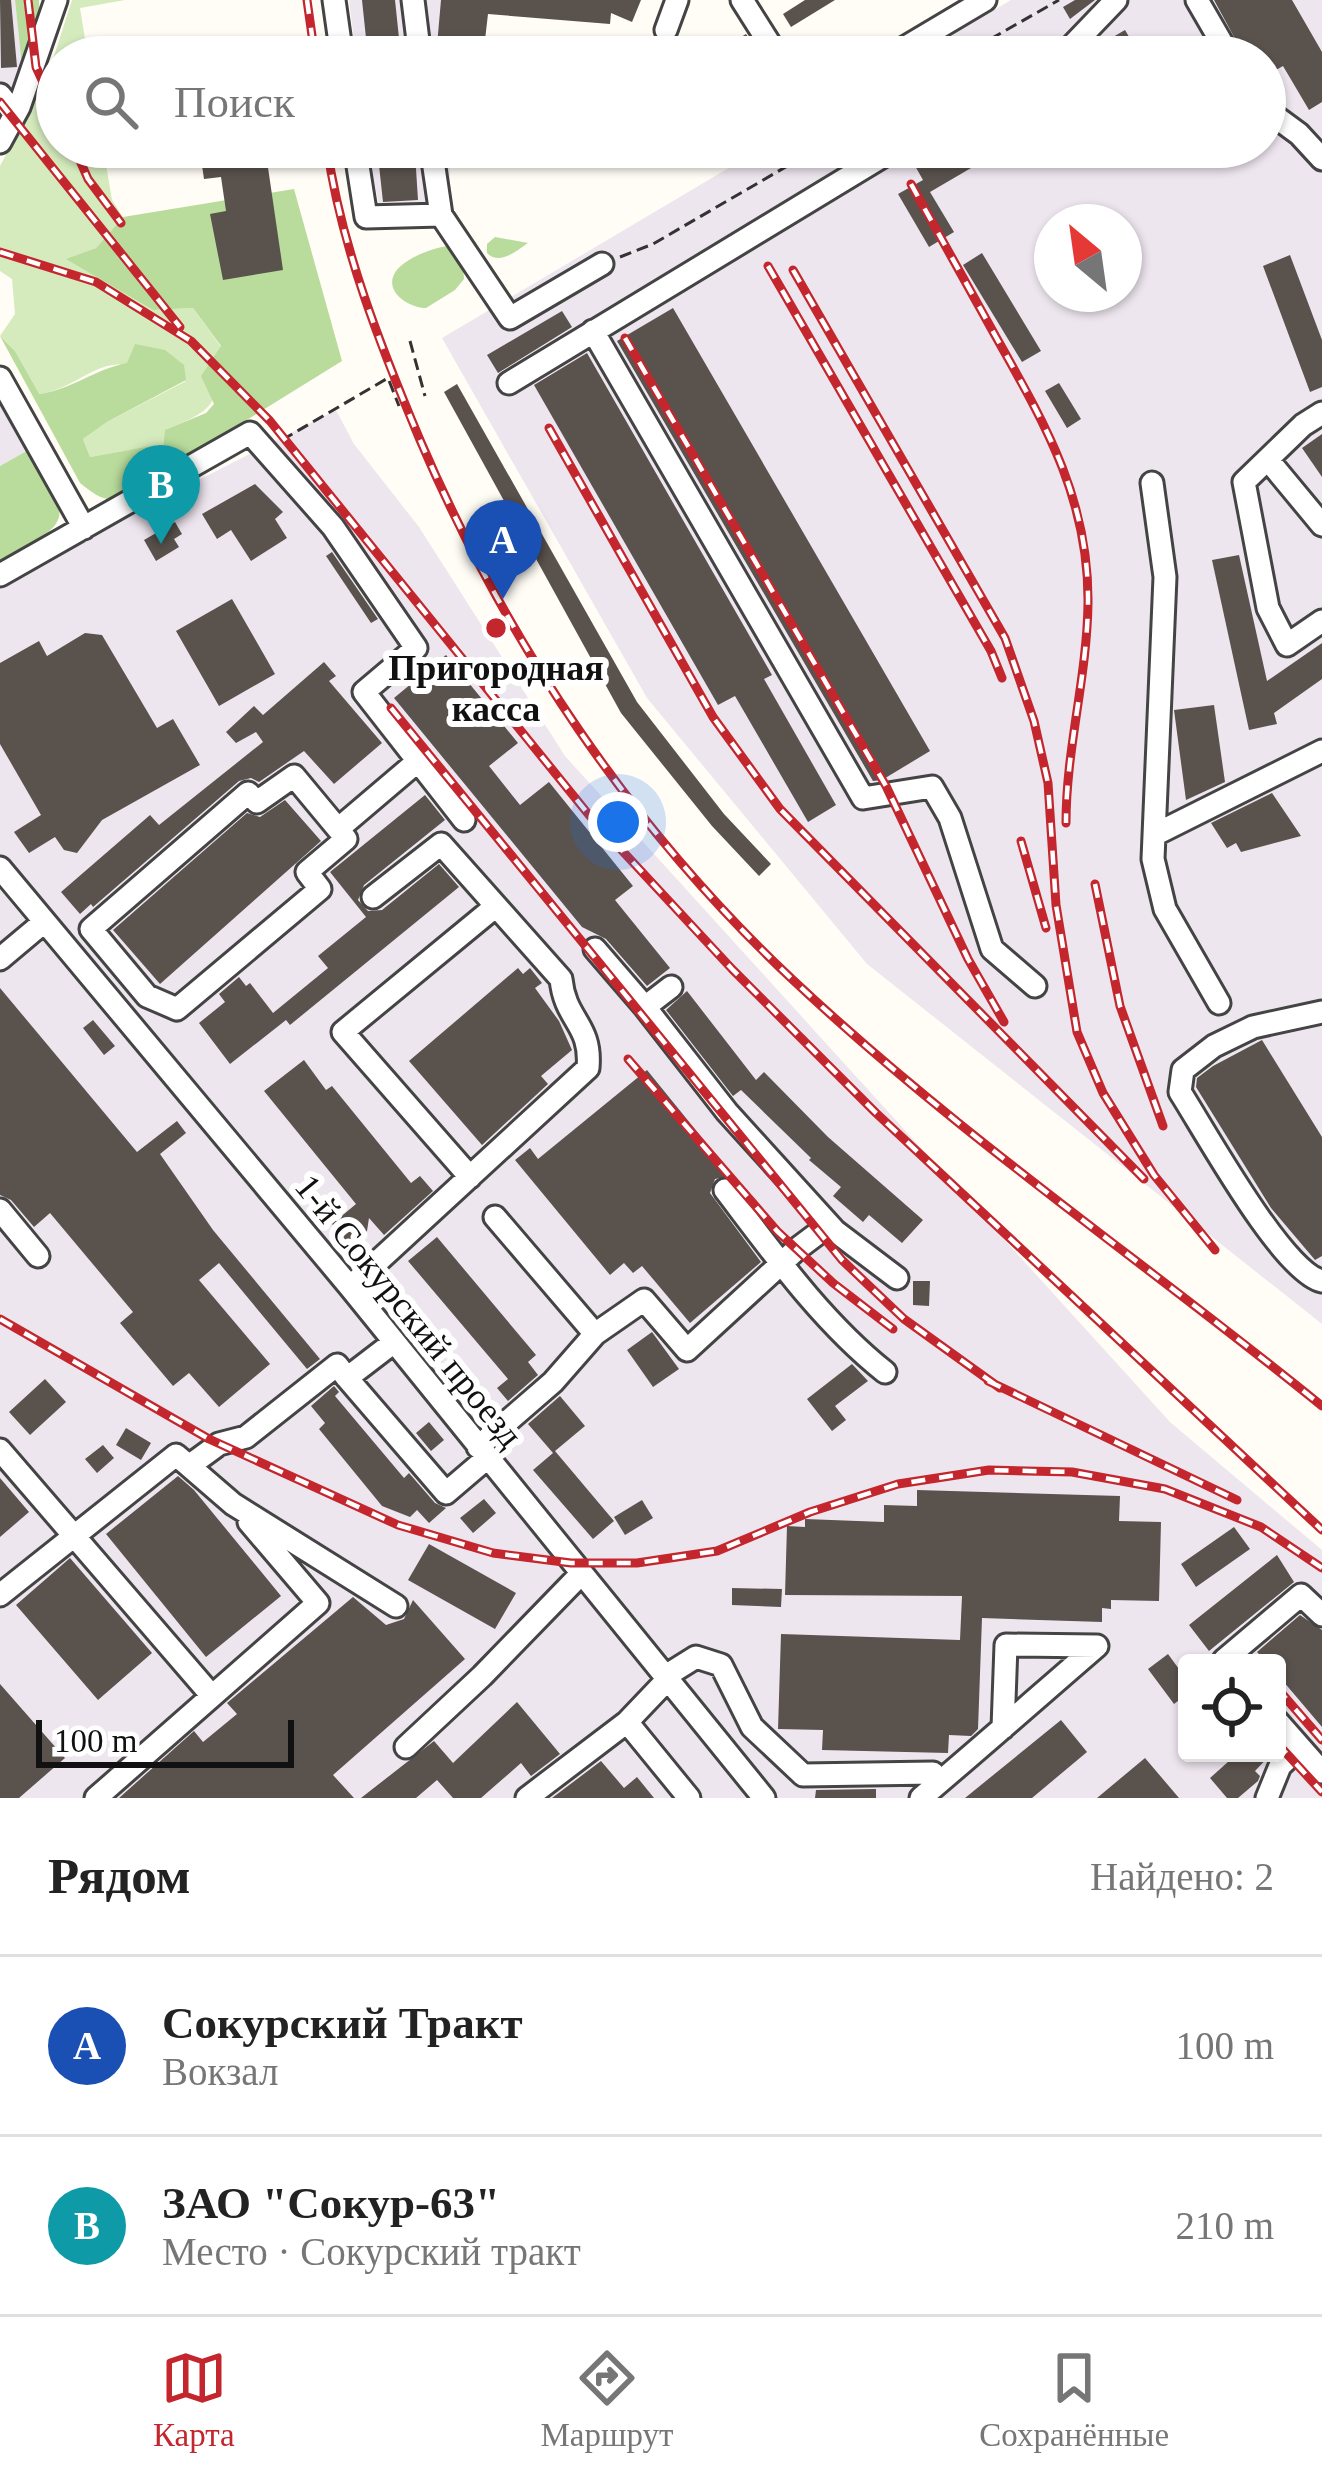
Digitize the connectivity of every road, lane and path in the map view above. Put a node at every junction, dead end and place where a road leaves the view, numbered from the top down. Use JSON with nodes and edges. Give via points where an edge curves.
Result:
{"nodes":[{"id":1,"x":56,"y":0,"type":"edge"},
{"id":2,"x":334,"y":0,"type":"edge"},
{"id":3,"x":413,"y":0,"type":"edge"},
{"id":4,"x":676,"y":0,"type":"edge"},
{"id":5,"x":742,"y":0,"type":"edge"},
{"id":6,"x":986,"y":0,"type":"edge"},
{"id":7,"x":1059,"y":0,"type":"edge"},
{"id":8,"x":1116,"y":0,"type":"edge"},
{"id":9,"x":1197,"y":0,"type":"edge"},
{"id":10,"x":667,"y":30,"type":"dead end"},
{"id":11,"x":43,"y":36,"type":"edge"},
{"id":12,"x":339,"y":36,"type":"edge"},
{"id":13,"x":417,"y":36,"type":"edge"},
{"id":14,"x":765,"y":36,"type":"edge"},
{"id":15,"x":925,"y":36,"type":"edge"},
{"id":16,"x":996,"y":36,"type":"edge"},
{"id":17,"x":1082,"y":36,"type":"edge"},
{"id":18,"x":1218,"y":36,"type":"edge"},
{"id":19,"x":36,"y":56,"type":"edge"},
{"id":20,"x":0,"y":95,"type":"edge"},
{"id":21,"x":15,"y":114,"type":"junction"},
{"id":22,"x":1286,"y":124,"type":"edge"},
{"id":23,"x":0,"y":142,"type":"edge"},
{"id":24,"x":1322,"y":159,"type":"edge"},
{"id":25,"x":359,"y":168,"type":"edge"},
{"id":26,"x":433,"y":168,"type":"edge"},
{"id":27,"x":784,"y":168,"type":"edge"},
{"id":28,"x":863,"y":168,"type":"edge"},
{"id":29,"x":441,"y":215,"type":"junction"},
{"id":30,"x":602,"y":264,"type":"joint"},
{"id":31,"x":593,"y":332,"type":"junction"},
{"id":32,"x":410,"y":341,"type":"dead end"},
{"id":33,"x":0,"y":378,"type":"edge"},
{"id":34,"x":508,"y":383,"type":"dead end"},
{"id":35,"x":425,"y":396,"type":"dead end"},
{"id":36,"x":399,"y":406,"type":"dead end"},
{"id":37,"x":1322,"y":412,"type":"edge"},
{"id":38,"x":258,"y":442,"type":"junction"},
{"id":39,"x":1270,"y":461,"type":"junction"},
{"id":40,"x":1151,"y":483,"type":"dead end"},
{"id":41,"x":1322,"y":525,"type":"edge"},
{"id":42,"x":84,"y":528,"type":"junction"},
{"id":43,"x":0,"y":575,"type":"edge"},
{"id":44,"x":1322,"y":621,"type":"edge"},
{"id":45,"x":1322,"y":751,"type":"edge"},
{"id":46,"x":418,"y":761,"type":"junction"},
{"id":47,"x":464,"y":820,"type":"dead end"},
{"id":48,"x":338,"y":830,"type":"junction"},
{"id":49,"x":1156,"y":834,"type":"junction"},
{"id":50,"x":0,"y":868,"type":"edge"},
{"id":51,"x":373,"y":897,"type":"dead end"},
{"id":52,"x":496,"y":906,"type":"junction"},
{"id":53,"x":44,"y":922,"type":"junction"},
{"id":54,"x":595,"y":949,"type":"dead end"},
{"id":55,"x":0,"y":959,"type":"edge"},
{"id":56,"x":1035,"y":986,"type":"dead end"},
{"id":57,"x":671,"y":987,"type":"dead end"},
{"id":58,"x":1219,"y":1003,"type":"dead end"},
{"id":59,"x":645,"y":1007,"type":"junction"},
{"id":60,"x":1322,"y":1012,"type":"edge"},
{"id":61,"x":470,"y":1178,"type":"junction"},
{"id":62,"x":725,"y":1190,"type":"dead end"},
{"id":63,"x":0,"y":1210,"type":"edge"},
{"id":64,"x":495,"y":1217,"type":"dead end"},
{"id":65,"x":830,"y":1225,"type":"junction"},
{"id":66,"x":38,"y":1256,"type":"dead end"},
{"id":67,"x":781,"y":1264,"type":"junction"},
{"id":68,"x":897,"y":1278,"type":"dead end"},
{"id":69,"x":1322,"y":1280,"type":"edge"},
{"id":70,"x":350,"y":1287,"type":"junction"},
{"id":71,"x":595,"y":1334,"type":"junction"},
{"id":72,"x":394,"y":1342,"type":"junction"},
{"id":73,"x":885,"y":1372,"type":"dead end"},
{"id":74,"x":347,"y":1378,"type":"junction"},
{"id":75,"x":0,"y":1450,"type":"edge"},
{"id":76,"x":482,"y":1453,"type":"junction"},
{"id":77,"x":188,"y":1466,"type":"junction"},
{"id":78,"x":233,"y":1504,"type":"junction"},
{"id":79,"x":73,"y":1537,"type":"junction"},
{"id":80,"x":580,"y":1575,"type":"junction"},
{"id":81,"x":0,"y":1595,"type":"edge"},
{"id":82,"x":396,"y":1606,"type":"dead end"},
{"id":83,"x":1322,"y":1615,"type":"edge"},
{"id":84,"x":1231,"y":1654,"type":"edge"},
{"id":85,"x":666,"y":1678,"type":"junction"},
{"id":86,"x":212,"y":1696,"type":"junction"},
{"id":87,"x":627,"y":1722,"type":"junction"},
{"id":88,"x":1003,"y":1728,"type":"junction"},
{"id":89,"x":1286,"y":1731,"type":"edge"},
{"id":90,"x":406,"y":1747,"type":"dead end"},
{"id":91,"x":1300,"y":1747,"type":"junction"},
{"id":92,"x":1322,"y":1772,"type":"edge"},
{"id":93,"x":933,"y":1773,"type":"dead end"},
{"id":94,"x":96,"y":1798,"type":"edge"},
{"id":95,"x":527,"y":1798,"type":"edge"},
{"id":96,"x":689,"y":1798,"type":"edge"},
{"id":97,"x":764,"y":1798,"type":"edge"},
{"id":98,"x":921,"y":1798,"type":"edge"},
{"id":99,"x":1267,"y":1798,"type":"edge"}],
"edges":[{"from":1,"to":11,"type":"street"},
{"from":2,"to":12,"type":"street"},
{"from":3,"to":13,"type":"street"},
{"from":4,"to":10,"type":"street"},
{"from":5,"to":14,"type":"street"},
{"from":6,"to":15,"type":"street"},
{"from":7,"to":16,"type":"path"},
{"from":8,"to":17,"type":"street"},
{"from":9,"to":18,"type":"street"},
{"from":19,"to":21,"type":"street"},
{"from":20,"to":21,"type":"street"},
{"from":21,"to":23,"type":"street"},
{"from":22,"to":24,"type":"street"},
{"from":25,"to":29,"type":"street","via":[[366,217]]},
{"from":26,"to":29,"type":"street"},
{"from":27,"to":30,"type":"path","via":[[653,244]]},
{"from":28,"to":31,"type":"street"},
{"from":29,"to":30,"type":"street","via":[[510,317]]},
{"from":31,"to":34,"type":"street"},
{"from":31,"to":56,"type":"street","via":[[863,798],[932,787],[950,818],[992,949]]},
{"from":32,"to":35,"type":"path"},
{"from":33,"to":42,"type":"street"},
{"from":36,"to":38,"type":"path","via":[[388,378]]},
{"from":37,"to":39,"type":"street"},
{"from":38,"to":42,"type":"street"},
{"from":38,"to":46,"type":"street","via":[[333,527],[416,648],[364,692]]},
{"from":39,"to":41,"type":"street"},
{"from":39,"to":44,"type":"street","via":[[1244,482],[1268,608],[1287,645]]},
{"from":40,"to":49,"type":"street","via":[[1165,577]]},
{"from":42,"to":43,"type":"street"},
{"from":45,"to":49,"type":"street"},
{"from":46,"to":47,"type":"street"},
{"from":46,"to":48,"type":"street"},
{"from":48,"to":48,"type":"street","via":[[294,776],[256,802],[248,793],[91,929],[147,996],[177,1009],[320,889],[307,872],[346,838]]},
{"from":49,"to":58,"type":"street","via":[[1153,860],[1165,909]]},
{"from":50,"to":53,"type":"street","name":"1-й Сокурский проезд"},
{"from":51,"to":52,"type":"street","via":[[441,844]]},
{"from":52,"to":61,"type":"street","via":[[561,980],[563,1002],[591,1041],[588,1069]]},
{"from":52,"to":61,"type":"street","via":[[343,1032]]},
{"from":53,"to":55,"type":"street"},
{"from":53,"to":70,"type":"street","name":"1-й Сокурский проезд"},
{"from":54,"to":59,"type":"street"},
{"from":57,"to":59,"type":"street"},
{"from":59,"to":65,"type":"street"},
{"from":60,"to":69,"type":"street","via":[[1253,1027],[1214,1046],[1183,1070],[1180,1093],[1283,1253]]},
{"from":61,"to":70,"type":"street"},
{"from":62,"to":67,"type":"street"},
{"from":63,"to":66,"type":"street"},
{"from":64,"to":71,"type":"street"},
{"from":65,"to":67,"type":"street"},
{"from":65,"to":68,"type":"street"},
{"from":67,"to":71,"type":"street","via":[[687,1350],[644,1300]]},
{"from":67,"to":73,"type":"street"},
{"from":70,"to":72,"type":"street","name":"1-й Сокурский проезд"},
{"from":71,"to":76,"type":"street"},
{"from":72,"to":74,"type":"street"},
{"from":72,"to":76,"type":"street","name":"1-й Сокурский проезд"},
{"from":74,"to":76,"type":"street","via":[[446,1493]]},
{"from":74,"to":77,"type":"street","via":[[337,1366],[246,1437]]},
{"from":75,"to":79,"type":"street"},
{"from":76,"to":80,"type":"street","name":"1-й Сокурский проезд"},
{"from":77,"to":78,"type":"street"},
{"from":77,"to":79,"type":"street","via":[[176,1455]]},
{"from":78,"to":82,"type":"street"},
{"from":78,"to":86,"type":"street","via":[[318,1603]]},
{"from":79,"to":81,"type":"street"},
{"from":79,"to":86,"type":"street"},
{"from":80,"to":85,"type":"street","name":"1-й Сокурский проезд"},
{"from":80,"to":90,"type":"street"},
{"from":83,"to":84,"type":"street","via":[[1301,1595]]},
{"from":85,"to":87,"type":"street"},
{"from":85,"to":93,"type":"street","via":[[696,1657],[721,1665],[752,1727],[803,1775]]},
{"from":85,"to":97,"type":"street","name":"1-й Сокурский проезд"},
{"from":86,"to":94,"type":"street"},
{"from":87,"to":95,"type":"street"},
{"from":87,"to":96,"type":"street"},
{"from":88,"to":88,"type":"street","via":[[1081,1660],[1096,1646],[1006,1645]]},
{"from":88,"to":98,"type":"street"},
{"from":89,"to":91,"type":"street"},
{"from":91,"to":92,"type":"street"},
{"from":91,"to":99,"type":"street","via":[[1280,1766]]}]}
